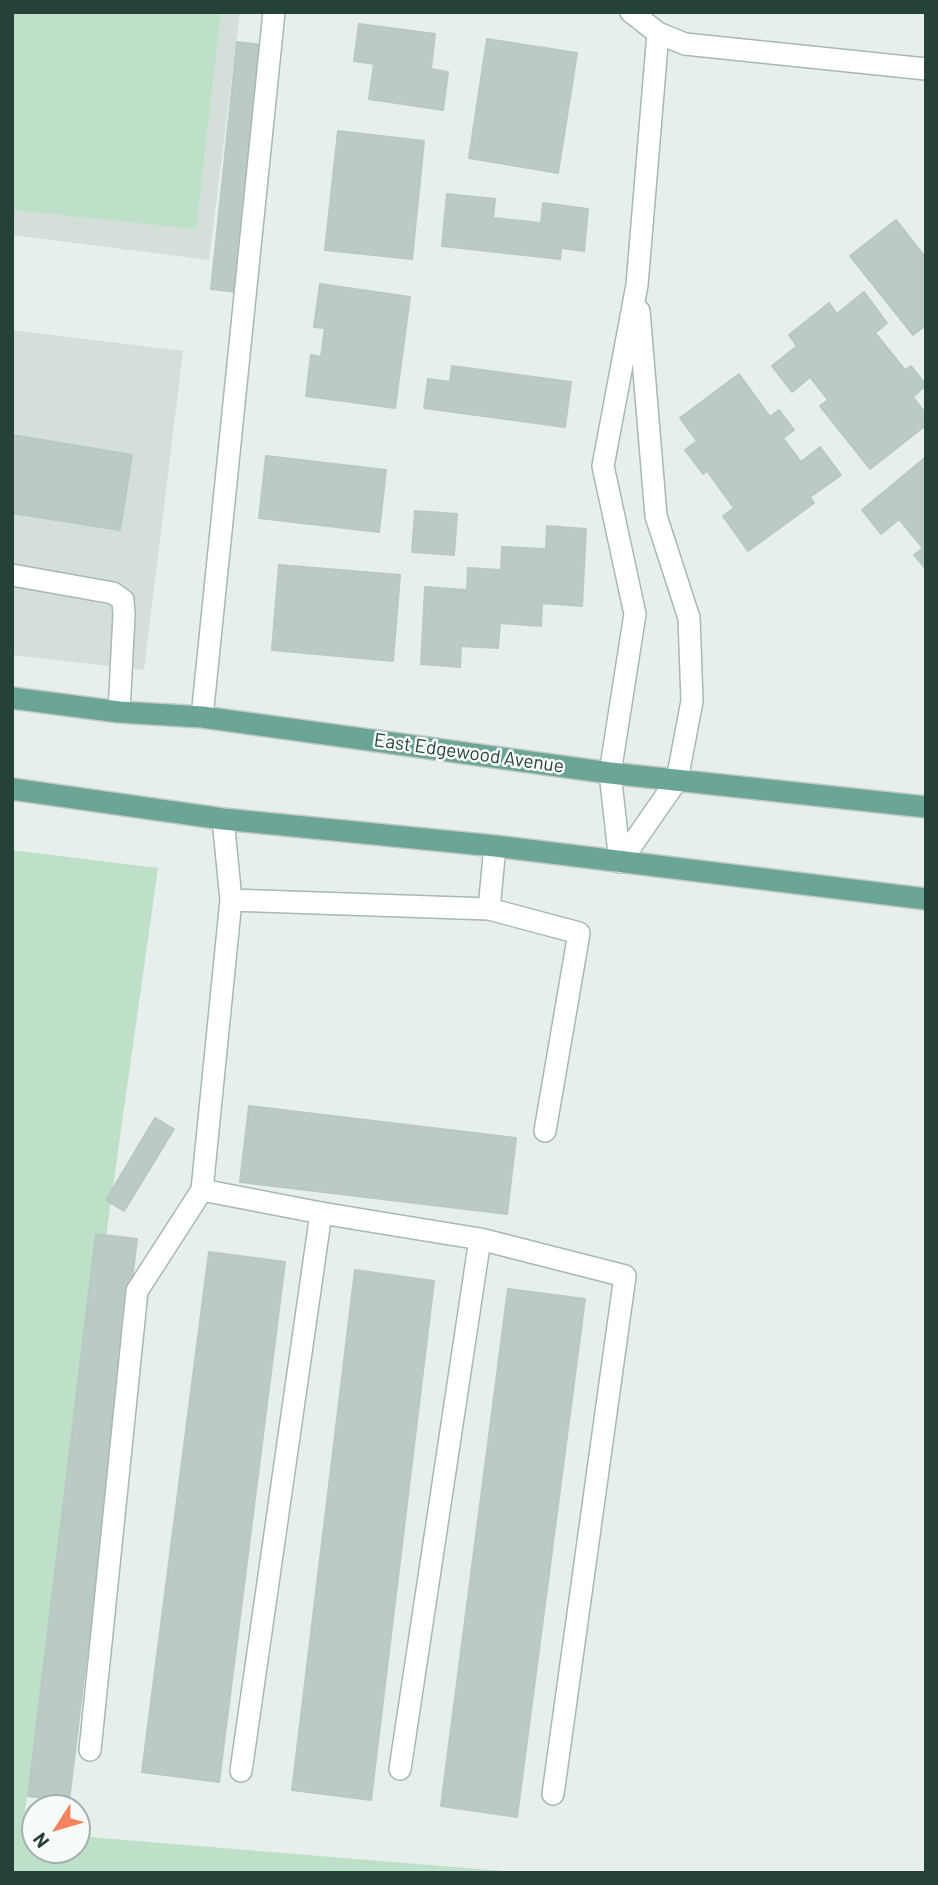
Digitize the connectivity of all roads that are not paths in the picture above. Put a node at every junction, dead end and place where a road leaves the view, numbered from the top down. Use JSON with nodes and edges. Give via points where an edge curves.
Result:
{"nodes":[{"id":1,"x":274,"y":12,"type":"edge"},
{"id":2,"x":631,"y":12,"type":"edge"},
{"id":3,"x":658,"y":33,"type":"junction"},
{"id":4,"x":926,"y":69,"type":"edge"},
{"id":5,"x":637,"y":285,"type":"junction"},
{"id":6,"x":12,"y":575,"type":"edge"},
{"id":7,"x":12,"y":698,"type":"edge"},
{"id":8,"x":119,"y":712,"type":"junction"},
{"id":9,"x":202,"y":717,"type":"junction"},
{"id":10,"x":610,"y":773,"type":"junction"},
{"id":11,"x":677,"y":780,"type":"junction"},
{"id":12,"x":12,"y":789,"type":"edge"},
{"id":13,"x":926,"y":807,"type":"edge"},
{"id":14,"x":223,"y":819,"type":"junction"},
{"id":15,"x":495,"y":846,"type":"junction"},
{"id":16,"x":620,"y":862,"type":"junction"},
{"id":17,"x":926,"y":899,"type":"edge"},
{"id":18,"x":231,"y":900,"type":"junction"},
{"id":19,"x":489,"y":909,"type":"junction"},
{"id":20,"x":545,"y":1130,"type":"dead end"},
{"id":21,"x":202,"y":1190,"type":"junction"},
{"id":22,"x":321,"y":1213,"type":"junction"},
{"id":23,"x":480,"y":1239,"type":"junction"},
{"id":24,"x":90,"y":1750,"type":"dead end"},
{"id":25,"x":400,"y":1769,"type":"dead end"},
{"id":26,"x":241,"y":1771,"type":"dead end"},
{"id":27,"x":553,"y":1794,"type":"dead end"}],
"edges":[{"from":1,"to":9,"type":"lane"},
{"from":2,"to":3,"type":"lane"},
{"from":3,"to":4,"type":"lane","via":[[685,44]]},
{"from":3,"to":5,"type":"lane"},
{"from":5,"to":10,"type":"lane","via":[[603,466],[635,614]]},
{"from":5,"to":11,"type":"lane","via":[[656,516],[689,618],[692,701]]},
{"from":6,"to":8,"type":"lane","via":[[113,593],[123,600]]},
{"from":7,"to":8,"type":"main road","name":"East Edgewood Avenue"},
{"from":8,"to":9,"type":"main road","name":"East Edgewood Avenue"},
{"from":9,"to":10,"type":"main road","name":"East Edgewood Avenue"},
{"from":10,"to":11,"type":"main road","name":"East Edgewood Avenue"},
{"from":10,"to":16,"type":"lane"},
{"from":11,"to":13,"type":"main road","name":"East Edgewood Avenue"},
{"from":11,"to":16,"type":"lane"},
{"from":12,"to":14,"type":"main road"},
{"from":14,"to":15,"type":"main road"},
{"from":14,"to":18,"type":"lane"},
{"from":15,"to":16,"type":"main road"},
{"from":15,"to":19,"type":"lane"},
{"from":16,"to":17,"type":"main road"},
{"from":18,"to":19,"type":"lane"},
{"from":18,"to":21,"type":"lane"},
{"from":19,"to":20,"type":"lane","via":[[579,933]]},
{"from":21,"to":22,"type":"lane"},
{"from":21,"to":24,"type":"lane","via":[[137,1291]]},
{"from":22,"to":23,"type":"lane"},
{"from":22,"to":26,"type":"lane"},
{"from":23,"to":25,"type":"lane"},
{"from":23,"to":27,"type":"lane","via":[[625,1276]]}]}
